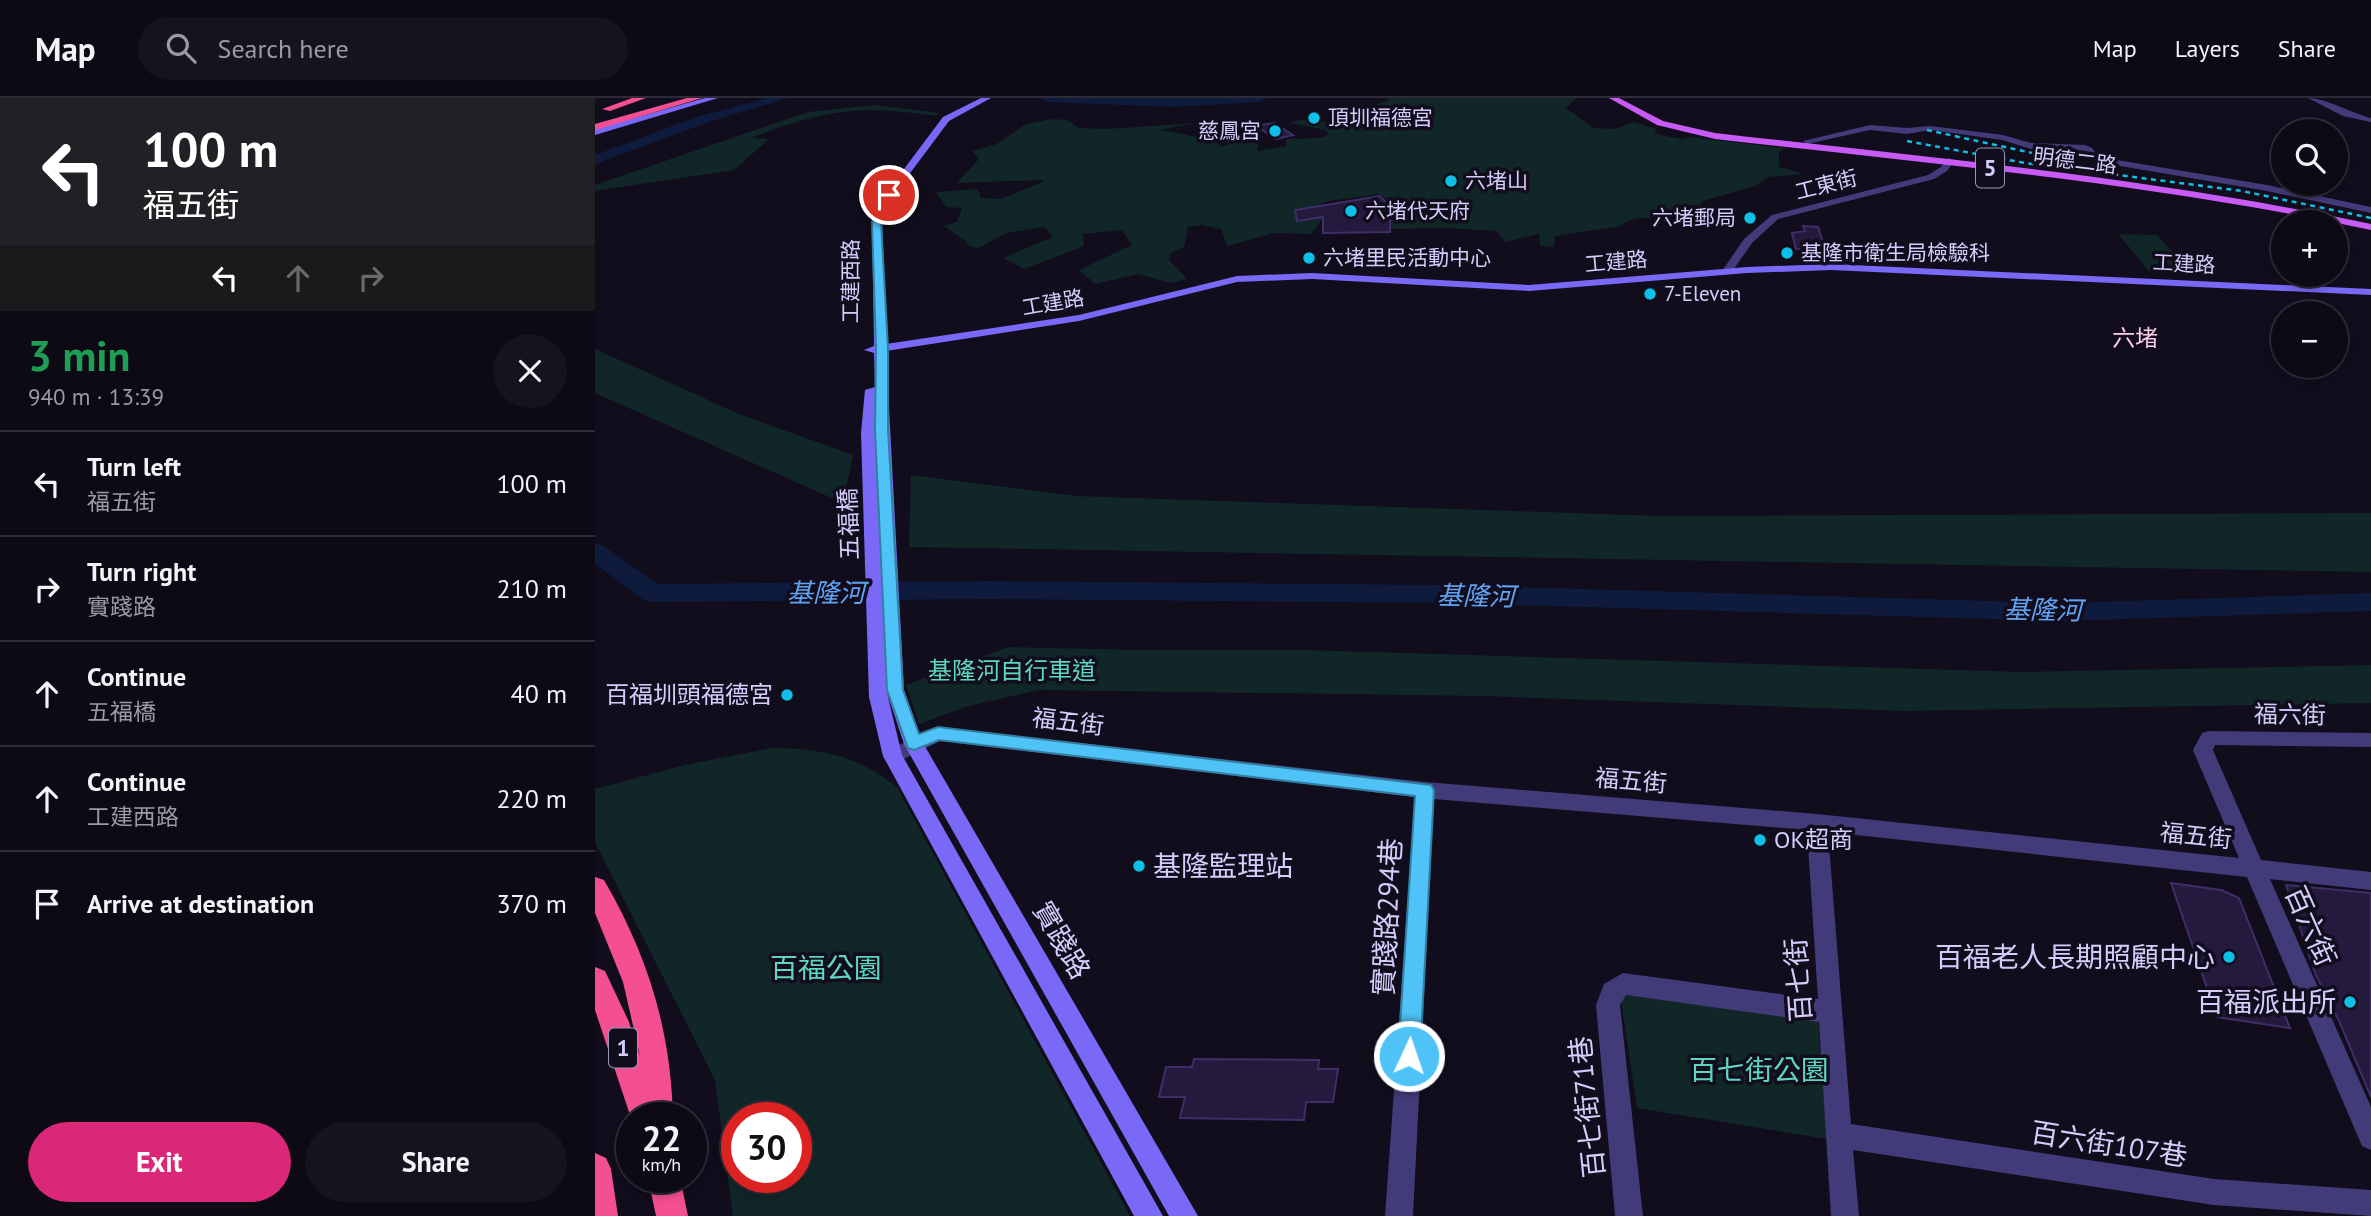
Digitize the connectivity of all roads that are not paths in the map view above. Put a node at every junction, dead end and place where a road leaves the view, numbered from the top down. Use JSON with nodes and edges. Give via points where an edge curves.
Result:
{"nodes":[{"id":1,"x":613,"y":98,"type":"edge"},
{"id":2,"x":682,"y":98,"type":"edge"},
{"id":3,"x":697,"y":98,"type":"edge"},
{"id":4,"x":715,"y":98,"type":"edge"},
{"id":5,"x":979,"y":98,"type":"edge"},
{"id":6,"x":987,"y":98,"type":"edge"},
{"id":7,"x":1613,"y":98,"type":"edge"},
{"id":8,"x":1626,"y":98,"type":"edge"},
{"id":9,"x":2312,"y":98,"type":"edge"},
{"id":10,"x":636,"y":99,"type":"edge"},
{"id":11,"x":595,"y":102,"type":"edge"},
{"id":12,"x":595,"y":113,"type":"edge"},
{"id":13,"x":950,"y":113,"type":"junction"},
{"id":14,"x":2371,"y":120,"type":"edge"},
{"id":15,"x":595,"y":128,"type":"edge"},
{"id":16,"x":1807,"y":141,"type":"dead end"},
{"id":17,"x":1950,"y":162,"type":"junction"},
{"id":18,"x":2371,"y":211,"type":"edge"},
{"id":19,"x":2371,"y":225,"type":"edge"},
{"id":20,"x":1727,"y":271,"type":"junction"},
{"id":21,"x":2371,"y":292,"type":"edge"},
{"id":22,"x":876,"y":349,"type":"junction"},
{"id":23,"x":875,"y":432,"type":"joint"},
{"id":24,"x":886,"y":694,"type":"junction"},
{"id":25,"x":2209,"y":738,"type":"joint"},
{"id":26,"x":2371,"y":740,"type":"edge"},
{"id":27,"x":914,"y":744,"type":"junction"},
{"id":28,"x":893,"y":756,"type":"junction"},
{"id":29,"x":1425,"y":790,"type":"junction"},
{"id":30,"x":1817,"y":822,"type":"junction"},
{"id":31,"x":2253,"y":868,"type":"junction"},
{"id":32,"x":2371,"y":881,"type":"edge"},
{"id":33,"x":595,"y":888,"type":"edge"},
{"id":34,"x":595,"y":980,"type":"edge"},
{"id":35,"x":1830,"y":1012,"type":"junction"},
{"id":36,"x":641,"y":1102,"type":"edge"},
{"id":37,"x":657,"y":1102,"type":"edge"},
{"id":38,"x":1839,"y":1135,"type":"junction"},
{"id":39,"x":2371,"y":1137,"type":"edge"},
{"id":40,"x":595,"y":1170,"type":"edge"},
{"id":41,"x":668,"y":1193,"type":"edge"},
{"id":42,"x":2371,"y":1205,"type":"edge"},
{"id":43,"x":602,"y":1216,"type":"edge"},
{"id":44,"x":673,"y":1216,"type":"edge"},
{"id":45,"x":1149,"y":1216,"type":"edge"},
{"id":46,"x":1184,"y":1216,"type":"edge"},
{"id":47,"x":1399,"y":1216,"type":"edge"},
{"id":48,"x":1629,"y":1216,"type":"edge"},
{"id":49,"x":1845,"y":1216,"type":"edge"}],
"edges":[{"from":1,"to":11,"type":"highway"},
{"from":2,"to":15,"type":"highway"},
{"from":3,"to":15,"type":"highway"},
{"from":4,"to":15,"type":"street"},
{"from":5,"to":13,"type":"street"},
{"from":6,"to":13,"type":"street"},
{"from":7,"to":17,"type":"main road","name":"明德二路","number":"5","via":[[1647,117],[1692,132]]},
{"from":8,"to":17,"type":"main road","name":"明德二路","number":"5","via":[[1670,121],[1703,129]]},
{"from":9,"to":14,"type":"street"},
{"from":10,"to":12,"type":"highway"},
{"from":13,"to":22,"type":"street","name":"工建西路","via":[[938,121],[868,219]]},
{"from":16,"to":18,"type":"street","via":[[1870,127],[1930,128],[2031,146],[2085,148],[2097,159]]},
{"from":17,"to":19,"type":"main road","name":"明德二路","number":"5","via":[[2224,197]]},
{"from":17,"to":20,"type":"street","name":"工東街","via":[[1931,177],[1775,217],[1744,243]]},
{"from":20,"to":21,"type":"street","name":"工建路","via":[[1854,267]]},
{"from":20,"to":22,"type":"street","name":"工建路","via":[[1529,288],[1260,276],[1079,318]]},
{"from":22,"to":23,"type":"street","name":"工建西路"},
{"from":23,"to":24,"type":"street","name":"五福橋"},
{"from":24,"to":27,"type":"street","name":"實踐路"},
{"from":24,"to":28,"type":"street"},
{"from":25,"to":26,"type":"street","name":"福六街"},
{"from":25,"to":31,"type":"street","name":"百六街","via":[[2203,750]]},
{"from":27,"to":28,"type":"street","name":"福五街"},
{"from":27,"to":29,"type":"street","name":"福五街","via":[[938,734]]},
{"from":27,"to":46,"type":"street","name":"實踐路"},
{"from":28,"to":45,"type":"street"},
{"from":29,"to":30,"type":"street","name":"福五街"},
{"from":29,"to":47,"type":"street","name":"實踐路294巷"},
{"from":30,"to":31,"type":"street","name":"福五街"},
{"from":30,"to":35,"type":"street","name":"百七街"},
{"from":31,"to":32,"type":"street","name":"福五街"},
{"from":31,"to":39,"type":"street","name":"百六街"},
{"from":33,"to":37,"type":"highway","via":[[611,916],[636,983],[653,1044]]},
{"from":34,"to":36,"type":"highway","number":"1","via":[[615,1022]]},
{"from":35,"to":38,"type":"street","name":"百七街"},
{"from":35,"to":48,"type":"street","name":"百七街71巷","via":[[1623,984],[1612,992],[1608,1005]]},
{"from":38,"to":42,"type":"street","name":"百六街107巷","via":[[2214,1192]]},
{"from":38,"to":49,"type":"street","name":"百七街"},
{"from":40,"to":43,"type":"highway"},
{"from":41,"to":44,"type":"highway"}]}
